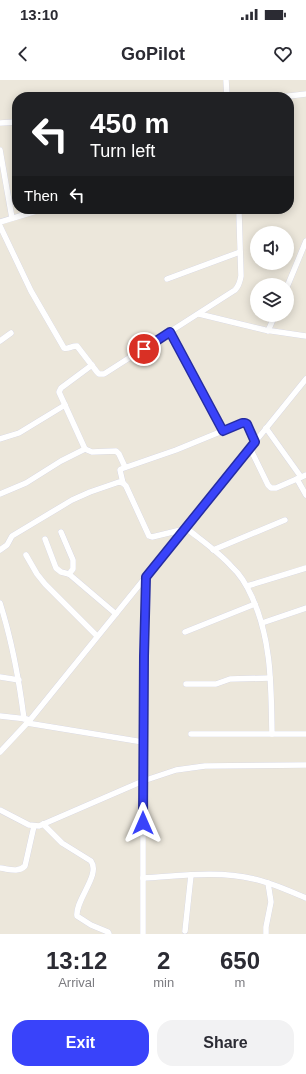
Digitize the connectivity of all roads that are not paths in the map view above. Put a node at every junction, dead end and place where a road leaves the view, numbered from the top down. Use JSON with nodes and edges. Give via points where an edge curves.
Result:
{"nodes":[{"id":1,"x":226,"y":80,"type":"edge"},
{"id":2,"x":227,"y":92,"type":"edge"},
{"id":3,"x":306,"y":94,"type":"edge"},
{"id":4,"x":294,"y":95,"type":"edge"},
{"id":5,"x":12,"y":122,"type":"edge"},
{"id":6,"x":0,"y":123,"type":"edge"},
{"id":7,"x":0,"y":150,"type":"edge"},
{"id":8,"x":26,"y":214,"type":"edge"},
{"id":9,"x":239,"y":214,"type":"edge"},
{"id":10,"x":12,"y":218,"type":"junction"},
{"id":11,"x":0,"y":222,"type":"edge"},
{"id":12,"x":0,"y":226,"type":"edge"},
{"id":13,"x":306,"y":241,"type":"edge"},
{"id":14,"x":240,"y":252,"type":"junction"},
{"id":15,"x":290,"y":278,"type":"edge"},
{"id":16,"x":167,"y":279,"type":"dead end"},
{"id":17,"x":199,"y":314,"type":"junction"},
{"id":18,"x":272,"y":322,"type":"edge"},
{"id":19,"x":268,"y":331,"type":"junction"},
{"id":20,"x":170,"y":332,"type":"junction"},
{"id":21,"x":10,"y":333,"type":"dead end"},
{"id":22,"x":306,"y":336,"type":"edge"},
{"id":23,"x":0,"y":341,"type":"edge"},
{"id":24,"x":92,"y":365,"type":"junction"},
{"id":25,"x":306,"y":379,"type":"edge"},
{"id":26,"x":65,"y":405,"type":"junction"},
{"id":27,"x":266,"y":428,"type":"junction"},
{"id":28,"x":223,"y":431,"type":"junction"},
{"id":29,"x":0,"y":439,"type":"edge"},
{"id":30,"x":255,"y":442,"type":"junction"},
{"id":31,"x":250,"y":448,"type":"junction"},
{"id":32,"x":85,"y":449,"type":"junction"},
{"id":33,"x":125,"y":467,"type":"junction"},
{"id":34,"x":302,"y":477,"type":"edge"},
{"id":35,"x":123,"y":483,"type":"junction"},
{"id":36,"x":0,"y":494,"type":"edge"},
{"id":37,"x":306,"y":496,"type":"edge"},
{"id":38,"x":285,"y":520,"type":"dead end"},
{"id":39,"x":185,"y":528,"type":"junction"},
{"id":40,"x":61,"y":532,"type":"dead end"},
{"id":41,"x":45,"y":539,"type":"dead end"},
{"id":42,"x":0,"y":550,"type":"edge"},
{"id":43,"x":213,"y":550,"type":"junction"},
{"id":44,"x":26,"y":555,"type":"dead end"},
{"id":45,"x":306,"y":568,"type":"edge"},
{"id":46,"x":69,"y":574,"type":"junction"},
{"id":47,"x":146,"y":577,"type":"junction"},
{"id":48,"x":247,"y":586,"type":"junction"},
{"id":49,"x":0,"y":603,"type":"edge"},
{"id":50,"x":255,"y":604,"type":"junction"},
{"id":51,"x":306,"y":608,"type":"edge"},
{"id":52,"x":116,"y":614,"type":"junction"},
{"id":53,"x":262,"y":623,"type":"junction"},
{"id":54,"x":185,"y":632,"type":"dead end"},
{"id":55,"x":98,"y":636,"type":"junction"},
{"id":56,"x":0,"y":677,"type":"edge"},
{"id":57,"x":270,"y":678,"type":"junction"},
{"id":58,"x":19,"y":680,"type":"junction"},
{"id":59,"x":186,"y":684,"type":"dead end"},
{"id":60,"x":0,"y":716,"type":"edge"},
{"id":61,"x":27,"y":721,"type":"junction"},
{"id":62,"x":191,"y":734,"type":"dead end"},
{"id":63,"x":272,"y":734,"type":"junction"},
{"id":64,"x":306,"y":734,"type":"edge"},
{"id":65,"x":143,"y":742,"type":"junction"},
{"id":66,"x":0,"y":752,"type":"edge"},
{"id":67,"x":306,"y":765,"type":"edge"},
{"id":68,"x":143,"y":781,"type":"junction"},
{"id":69,"x":0,"y":810,"type":"edge"},
{"id":70,"x":43,"y":824,"type":"junction"},
{"id":71,"x":34,"y":826,"type":"junction"},
{"id":72,"x":0,"y":868,"type":"edge"},
{"id":73,"x":191,"y":875,"type":"junction"},
{"id":74,"x":143,"y":878,"type":"junction"},
{"id":75,"x":268,"y":883,"type":"junction"},
{"id":76,"x":306,"y":898,"type":"edge"},
{"id":77,"x":185,"y":931,"type":"dead end"},
{"id":78,"x":109,"y":934,"type":"edge"},
{"id":79,"x":143,"y":934,"type":"edge"},
{"id":80,"x":266,"y":934,"type":"edge"}],
"edges":[{"from":1,"to":2,"type":"street"},
{"from":3,"to":4,"type":"street"},
{"from":5,"to":6,"type":"street"},
{"from":7,"to":10,"type":"street"},
{"from":8,"to":10,"type":"street"},
{"from":9,"to":14,"type":"street"},
{"from":10,"to":11,"type":"street"},
{"from":12,"to":24,"type":"street","via":[[31,291],[64,348],[77,346]]},
{"from":13,"to":15,"type":"street"},
{"from":14,"to":16,"type":"street"},
{"from":14,"to":17,"type":"street","via":[[238,288]]},
{"from":17,"to":19,"type":"street"},
{"from":17,"to":20,"type":"street"},
{"from":18,"to":19,"type":"street"},
{"from":19,"to":22,"type":"street"},
{"from":20,"to":24,"type":"street","via":[[105,373],[100,374]]},
{"from":20,"to":28,"type":"street"},
{"from":21,"to":23,"type":"street"},
{"from":24,"to":26,"type":"street","via":[[60,388],[59,392]]},
{"from":25,"to":27,"type":"street"},
{"from":26,"to":29,"type":"street","via":[[19,433]]},
{"from":26,"to":32,"type":"street"},
{"from":27,"to":30,"type":"street"},
{"from":27,"to":34,"type":"street"},
{"from":28,"to":30,"type":"street","via":[[245,423]]},
{"from":28,"to":33,"type":"street"},
{"from":30,"to":31,"type":"street"},
{"from":31,"to":34,"type":"street","via":[[271,488]]},
{"from":31,"to":39,"type":"street"},
{"from":32,"to":33,"type":"street","via":[[92,452],[116,451]]},
{"from":32,"to":36,"type":"street","via":[[26,483]]},
{"from":33,"to":35,"type":"street","via":[[120,470]]},
{"from":34,"to":37,"type":"street"},
{"from":35,"to":39,"type":"street","via":[[149,536]]},
{"from":35,"to":42,"type":"street","via":[[119,482],[72,500],[12,536],[8,546]]},
{"from":38,"to":43,"type":"street"},
{"from":39,"to":43,"type":"street"},
{"from":39,"to":47,"type":"street"},
{"from":40,"to":46,"type":"street","via":[[73,560],[73,569]]},
{"from":41,"to":46,"type":"street","via":[[56,568]]},
{"from":43,"to":48,"type":"street","via":[[233,567]]},
{"from":44,"to":55,"type":"street","via":[[44,584]]},
{"from":45,"to":48,"type":"street"},
{"from":46,"to":52,"type":"street"},
{"from":47,"to":52,"type":"street"},
{"from":47,"to":65,"type":"street"},
{"from":48,"to":50,"type":"street"},
{"from":49,"to":58,"type":"street"},
{"from":50,"to":53,"type":"street"},
{"from":50,"to":54,"type":"street"},
{"from":51,"to":53,"type":"street"},
{"from":52,"to":55,"type":"street"},
{"from":53,"to":57,"type":"street","via":[[266,636]]},
{"from":55,"to":61,"type":"street"},
{"from":56,"to":58,"type":"street"},
{"from":57,"to":59,"type":"street","via":[[232,679],[216,684]]},
{"from":57,"to":63,"type":"street"},
{"from":58,"to":61,"type":"street"},
{"from":60,"to":61,"type":"street"},
{"from":61,"to":65,"type":"street"},
{"from":61,"to":66,"type":"street"},
{"from":62,"to":63,"type":"street"},
{"from":63,"to":64,"type":"street"},
{"from":65,"to":68,"type":"street"},
{"from":67,"to":68,"type":"street","via":[[197,766]]},
{"from":68,"to":70,"type":"street"},
{"from":68,"to":74,"type":"street"},
{"from":69,"to":71,"type":"street"},
{"from":70,"to":71,"type":"street"},
{"from":70,"to":78,"type":"street","via":[[62,843],[94,865],[77,916]]},
{"from":71,"to":72,"type":"street","via":[[25,866],[20,870]]},
{"from":73,"to":74,"type":"street"},
{"from":73,"to":75,"type":"street","via":[[229,875]]},
{"from":73,"to":77,"type":"street"},
{"from":74,"to":79,"type":"street"},
{"from":75,"to":76,"type":"street"},
{"from":75,"to":80,"type":"street","via":[[271,902]]}]}
